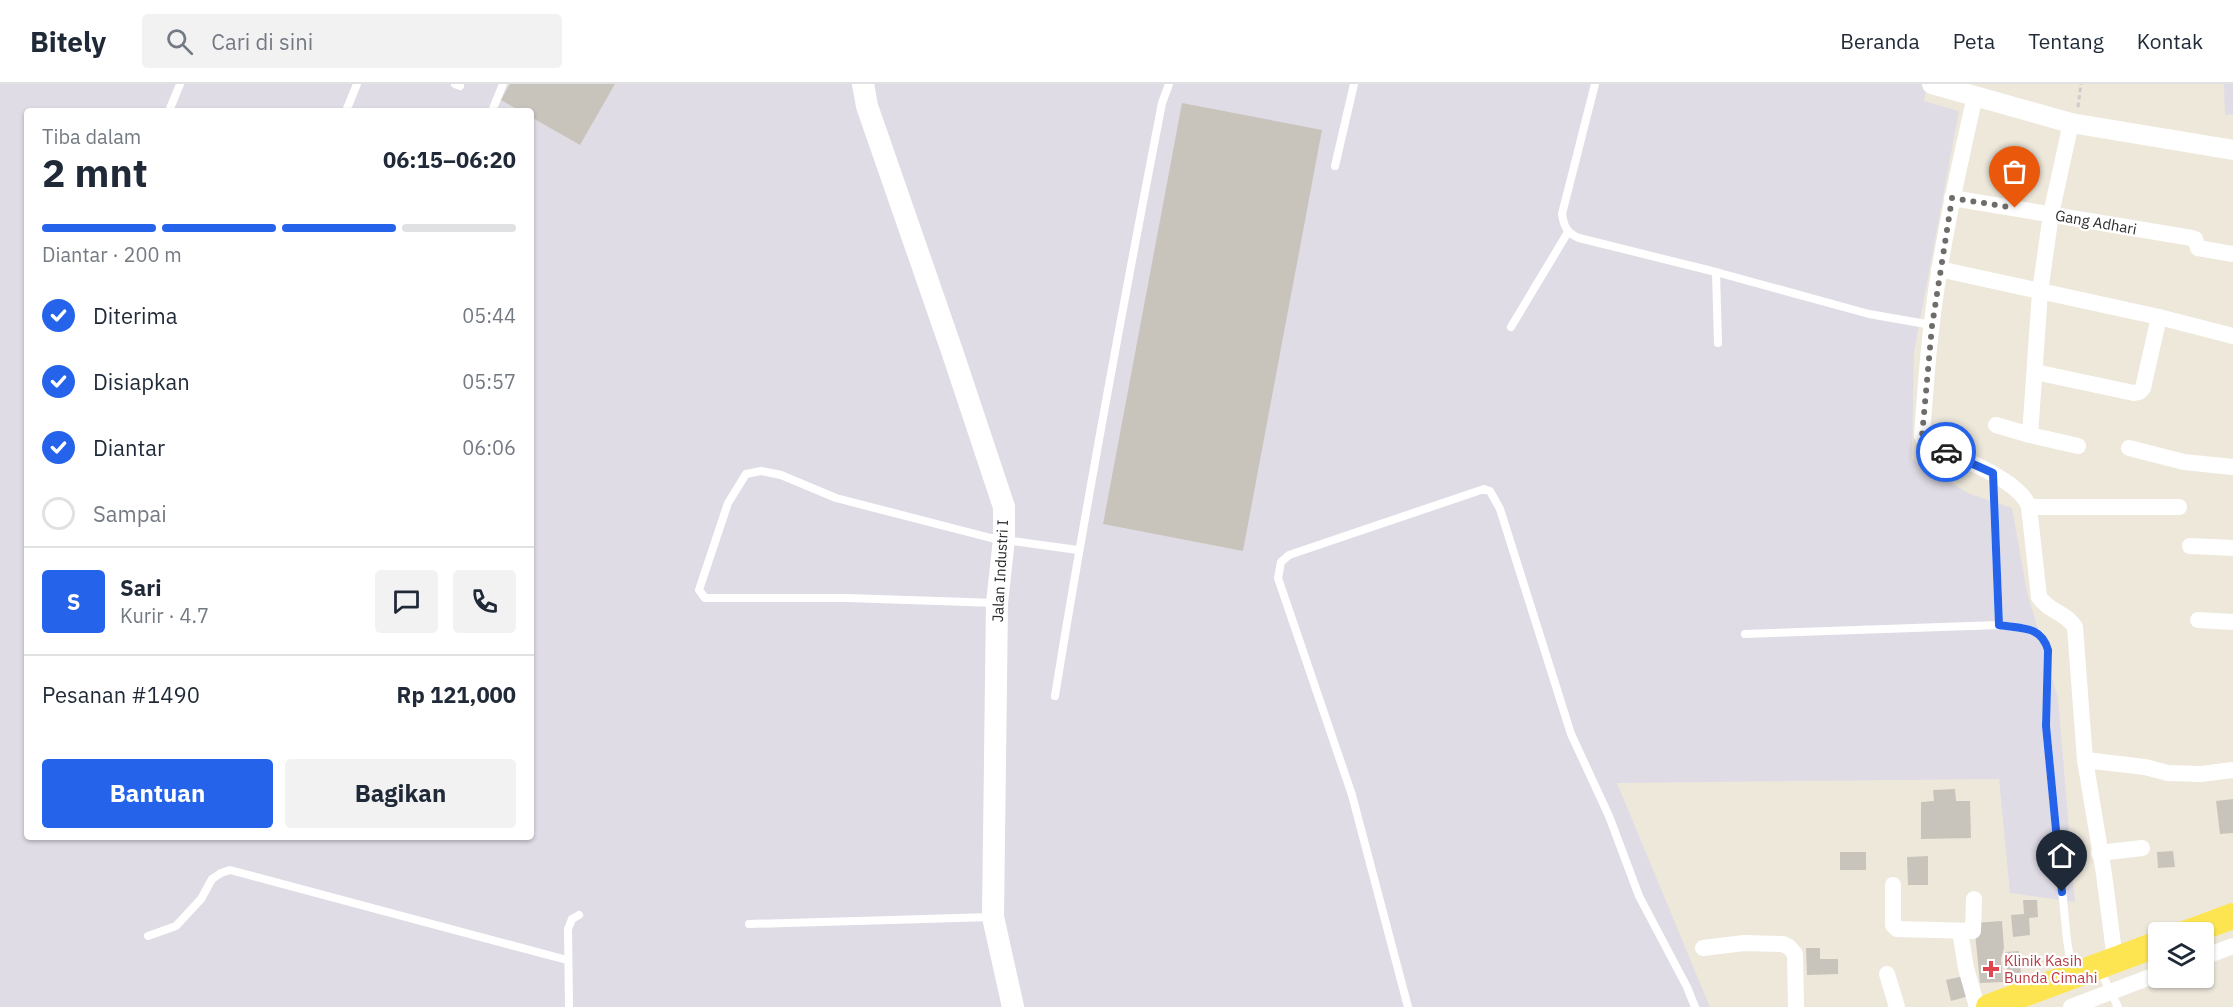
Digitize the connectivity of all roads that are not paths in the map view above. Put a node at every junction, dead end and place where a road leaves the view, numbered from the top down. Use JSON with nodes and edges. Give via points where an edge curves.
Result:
{"nodes":[{"id":1,"x":180,"y":84,"type":"edge"},
{"id":2,"x":357,"y":84,"type":"edge"},
{"id":3,"x":503,"y":84,"type":"edge"},
{"id":4,"x":863,"y":84,"type":"edge"},
{"id":5,"x":1168,"y":84,"type":"edge"},
{"id":6,"x":1354,"y":84,"type":"edge"},
{"id":7,"x":1595,"y":84,"type":"edge"},
{"id":8,"x":1932,"y":84,"type":"edge"},
{"id":9,"x":1975,"y":96,"type":"junction"},
{"id":10,"x":170,"y":108,"type":"edge"},
{"id":11,"x":347,"y":108,"type":"edge"},
{"id":12,"x":493,"y":108,"type":"edge"},
{"id":13,"x":2074,"y":116,"type":"junction"},
{"id":14,"x":2233,"y":150,"type":"edge"},
{"id":15,"x":1335,"y":166,"type":"dead end"},
{"id":16,"x":1952,"y":198,"type":"junction"},
{"id":17,"x":2051,"y":214,"type":"junction"},
{"id":18,"x":1568,"y":232,"type":"junction"},
{"id":19,"x":2233,"y":254,"type":"edge"},
{"id":20,"x":1939,"y":269,"type":"junction"},
{"id":21,"x":1716,"y":272,"type":"junction"},
{"id":22,"x":2040,"y":292,"type":"junction"},
{"id":23,"x":2159,"y":317,"type":"junction"},
{"id":24,"x":1932,"y":326,"type":"junction"},
{"id":25,"x":1511,"y":327,"type":"dead end"},
{"id":26,"x":2233,"y":336,"type":"edge"},
{"id":27,"x":1718,"y":343,"type":"dead end"},
{"id":28,"x":2035,"y":372,"type":"junction"},
{"id":29,"x":1996,"y":425,"type":"dead end"},
{"id":30,"x":2030,"y":435,"type":"junction"},
{"id":31,"x":2078,"y":446,"type":"dead end"},
{"id":32,"x":2129,"y":448,"type":"dead end"},
{"id":33,"x":2233,"y":467,"type":"edge"},
{"id":34,"x":1993,"y":473,"type":"junction"},
{"id":35,"x":2029,"y":507,"type":"junction"},
{"id":36,"x":2180,"y":507,"type":"dead end"},
{"id":37,"x":1004,"y":539,"type":"junction"},
{"id":38,"x":2190,"y":546,"type":"dead end"},
{"id":39,"x":2233,"y":548,"type":"edge"},
{"id":40,"x":1078,"y":550,"type":"junction"},
{"id":41,"x":997,"y":603,"type":"junction"},
{"id":42,"x":2198,"y":620,"type":"dead end"},
{"id":43,"x":2233,"y":622,"type":"edge"},
{"id":44,"x":1999,"y":625,"type":"junction"},
{"id":45,"x":1745,"y":634,"type":"dead end"},
{"id":46,"x":1055,"y":696,"type":"dead end"},
{"id":47,"x":2085,"y":760,"type":"junction"},
{"id":48,"x":2233,"y":770,"type":"edge"},
{"id":49,"x":2142,"y":848,"type":"dead end"},
{"id":50,"x":2099,"y":853,"type":"junction"},
{"id":51,"x":1893,"y":885,"type":"dead end"},
{"id":52,"x":1974,"y":899,"type":"dead end"},
{"id":53,"x":579,"y":915,"type":"dead end"},
{"id":54,"x":2233,"y":916,"type":"edge"},
{"id":55,"x":993,"y":917,"type":"junction"},
{"id":56,"x":2214,"y":923,"type":"edge"},
{"id":57,"x":749,"y":924,"type":"dead end"},
{"id":58,"x":1960,"y":931,"type":"junction"},
{"id":59,"x":148,"y":936,"type":"dead end"},
{"id":60,"x":2233,"y":946,"type":"edge"},
{"id":61,"x":1703,"y":948,"type":"dead end"},
{"id":62,"x":2148,"y":948,"type":"edge"},
{"id":63,"x":2214,"y":953,"type":"edge"},
{"id":64,"x":567,"y":960,"type":"junction"},
{"id":65,"x":2106,"y":963,"type":"junction"},
{"id":66,"x":1887,"y":974,"type":"dead end"},
{"id":67,"x":2073,"y":976,"type":"junction"},
{"id":68,"x":2148,"y":980,"type":"edge"},
{"id":69,"x":2032,"y":1000,"type":"edge"},
{"id":70,"x":2114,"y":1000,"type":"edge"},
{"id":71,"x":570,"y":1007,"type":"edge"},
{"id":72,"x":1012,"y":1007,"type":"edge"},
{"id":73,"x":1408,"y":1007,"type":"edge"},
{"id":74,"x":1695,"y":1007,"type":"edge"},
{"id":75,"x":1796,"y":1007,"type":"edge"},
{"id":76,"x":1897,"y":1007,"type":"edge"},
{"id":77,"x":1977,"y":1007,"type":"edge"},
{"id":78,"x":1989,"y":1007,"type":"edge"},
{"id":79,"x":2071,"y":1007,"type":"edge"}],
"edges":[{"from":1,"to":10,"type":"lane"},
{"from":2,"to":11,"type":"lane"},
{"from":3,"to":12,"type":"lane"},
{"from":4,"to":37,"type":"main road","name":"Jalan Industri I","via":[[867,106],[1004,507]]},
{"from":5,"to":40,"type":"lane"},
{"from":6,"to":15,"type":"lane"},
{"from":7,"to":18,"type":"lane","via":[[1562,214]]},
{"from":8,"to":9,"type":"street"},
{"from":9,"to":13,"type":"street"},
{"from":9,"to":16,"type":"street"},
{"from":13,"to":14,"type":"street"},
{"from":13,"to":17,"type":"street"},
{"from":16,"to":17,"type":"street","name":"Gang Adhari"},
{"from":16,"to":20,"type":"street"},
{"from":17,"to":19,"type":"street","name":"Gang Adhari","via":[[2192,238],[2198,248]]},
{"from":17,"to":22,"type":"street"},
{"from":18,"to":21,"type":"lane"},
{"from":18,"to":25,"type":"lane"},
{"from":20,"to":22,"type":"street"},
{"from":20,"to":24,"type":"street"},
{"from":21,"to":24,"type":"lane","via":[[1869,314]]},
{"from":21,"to":27,"type":"lane"},
{"from":22,"to":23,"type":"street"},
{"from":22,"to":28,"type":"street"},
{"from":23,"to":26,"type":"street"},
{"from":23,"to":28,"type":"street","via":[[2139,392]]},
{"from":24,"to":34,"type":"street","via":[[1922,436],[1926,443]]},
{"from":28,"to":30,"type":"street"},
{"from":29,"to":30,"type":"street"},
{"from":30,"to":31,"type":"street"},
{"from":32,"to":33,"type":"street","via":[[2184,462]]},
{"from":34,"to":35,"type":"street","via":[[2023,494]]},
{"from":34,"to":44,"type":"lane"},
{"from":35,"to":36,"type":"street"},
{"from":35,"to":47,"type":"street","via":[[2039,597],[2072,622],[2077,634]]},
{"from":37,"to":40,"type":"lane"},
{"from":37,"to":41,"type":"main road","name":"Jalan Industri I"},
{"from":37,"to":41,"type":"lane","via":[[836,498],[781,475],[761,471],[746,474],[728,502],[699,590],[705,598]]},
{"from":38,"to":39,"type":"street"},
{"from":40,"to":46,"type":"lane"},
{"from":41,"to":55,"type":"main road","name":"Jalan Industri I"},
{"from":42,"to":43,"type":"street"},
{"from":44,"to":45,"type":"lane"},
{"from":44,"to":67,"type":"lane","via":[[2036,631],[2044,638],[2048,650],[2046,726]]},
{"from":47,"to":48,"type":"street","via":[[2168,773]]},
{"from":47,"to":50,"type":"street"},
{"from":49,"to":50,"type":"street"},
{"from":50,"to":65,"type":"street","via":[[2104,874]]},
{"from":51,"to":58,"type":"street","via":[[1895,928]]},
{"from":52,"to":58,"type":"street","via":[[1973,931]]},
{"from":53,"to":64,"type":"lane","via":[[572,919],[568,929]]},
{"from":54,"to":56,"type":"main road"},
{"from":55,"to":57,"type":"lane"},
{"from":55,"to":72,"type":"main road","name":"Jalan Industri I"},
{"from":58,"to":77,"type":"street"},
{"from":59,"to":64,"type":"lane","via":[[176,926],[212,879],[230,870]]},
{"from":60,"to":63,"type":"street"},
{"from":61,"to":75,"type":"street","via":[[1744,943],[1789,946],[1795,954]]},
{"from":62,"to":65,"type":"main road"},
{"from":64,"to":71,"type":"lane"},
{"from":65,"to":67,"type":"main road"},
{"from":65,"to":70,"type":"lane"},
{"from":66,"to":76,"type":"street"},
{"from":67,"to":69,"type":"main road"},
{"from":68,"to":70,"type":"street"},
{"from":69,"to":78,"type":"main road"},
{"from":70,"to":79,"type":"street"},
{"from":73,"to":74,"type":"lane","via":[[1352,795],[1278,578],[1281,562],[1289,555],[1484,489],[1490,491],[1500,508],[1571,734],[1609,816],[1639,896]]}]}
